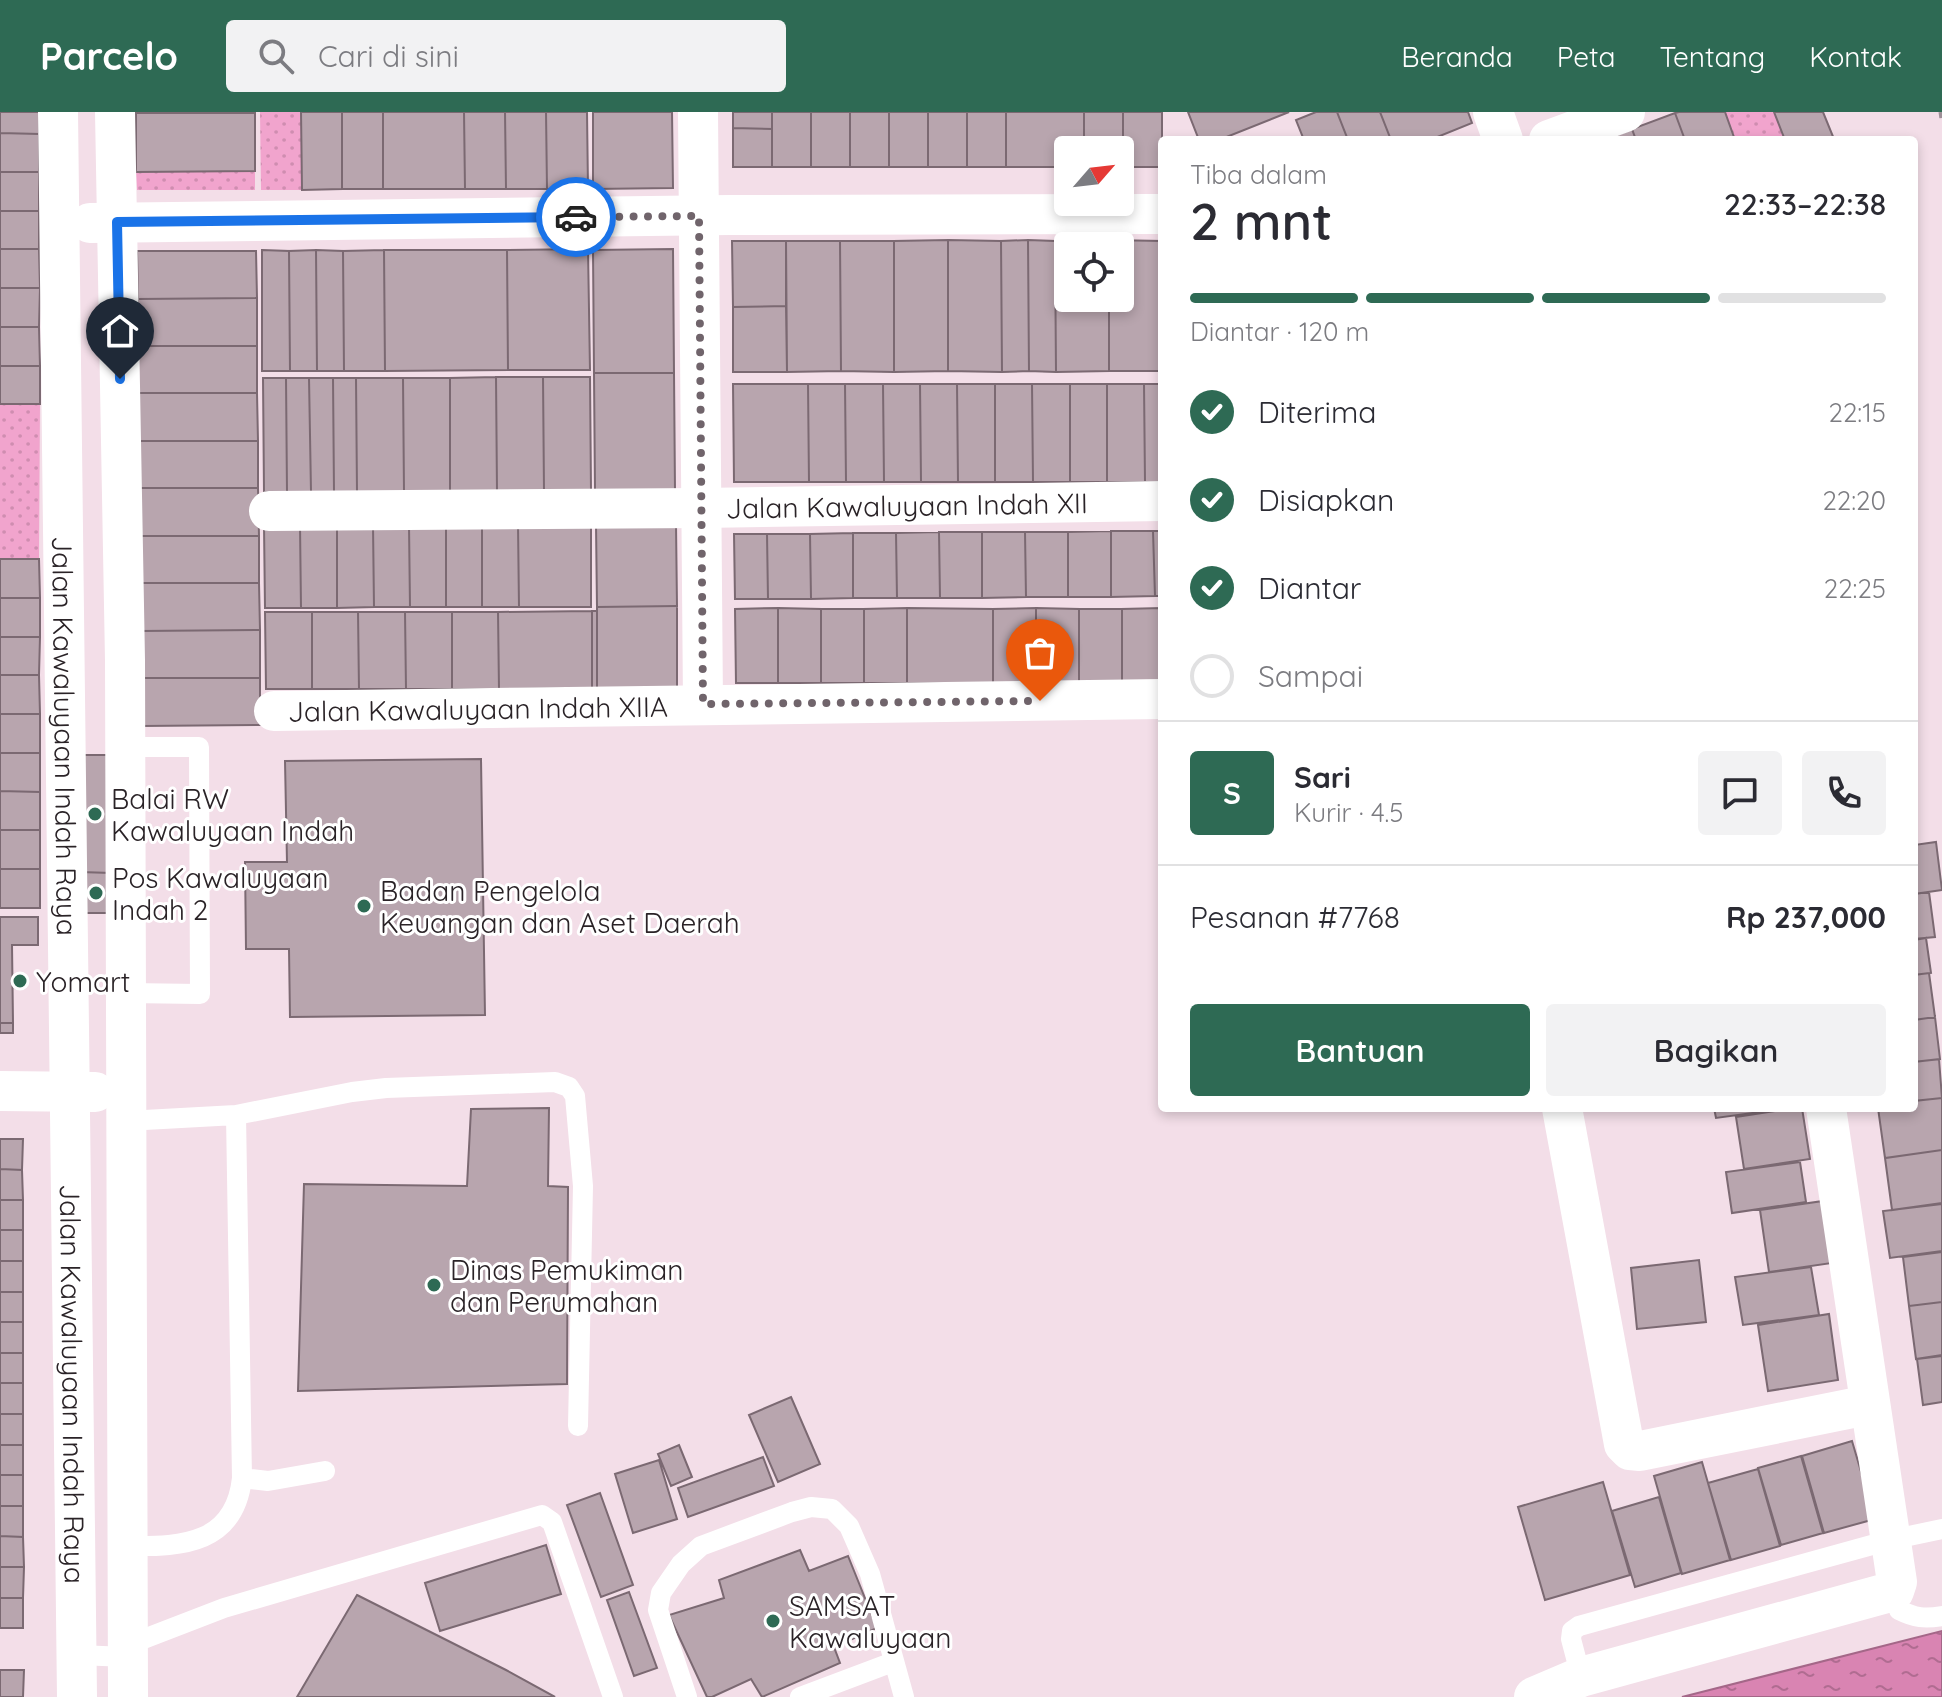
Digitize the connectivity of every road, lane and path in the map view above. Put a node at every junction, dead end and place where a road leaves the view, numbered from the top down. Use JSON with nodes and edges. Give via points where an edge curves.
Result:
{"nodes":[{"id":1,"x":58,"y":112,"type":"edge"},
{"id":2,"x":115,"y":112,"type":"edge"},
{"id":3,"x":698,"y":112,"type":"edge"},
{"id":4,"x":1493,"y":112,"type":"edge"},
{"id":5,"x":1625,"y":112,"type":"edge"},
{"id":6,"x":1941,"y":112,"type":"edge"},
{"id":7,"x":1942,"y":119,"type":"edge"},
{"id":8,"x":1502,"y":136,"type":"edge"},
{"id":9,"x":1560,"y":136,"type":"edge"},
{"id":10,"x":1158,"y":214,"type":"edge"},
{"id":11,"x":699,"y":216,"type":"junction"},
{"id":12,"x":117,"y":222,"type":"junction"},
{"id":13,"x":59,"y":225,"type":"junction"},
{"id":14,"x":1158,"y":501,"type":"edge"},
{"id":15,"x":701,"y":508,"type":"junction"},
{"id":16,"x":269,"y":511,"type":"dead end"},
{"id":17,"x":64,"y":659,"type":"junction"},
{"id":18,"x":125,"y":660,"type":"junction"},
{"id":19,"x":1158,"y":699,"type":"edge"},
{"id":20,"x":703,"y":704,"type":"junction"},
{"id":21,"x":274,"y":711,"type":"dead end"},
{"id":22,"x":125,"y":747,"type":"junction"},
{"id":23,"x":127,"y":993,"type":"junction"},
{"id":24,"x":0,"y":1091,"type":"edge"},
{"id":25,"x":68,"y":1092,"type":"junction"},
{"id":26,"x":127,"y":1106,"type":"junction"},
{"id":27,"x":1563,"y":1112,"type":"edge"},
{"id":28,"x":1827,"y":1112,"type":"edge"},
{"id":29,"x":236,"y":1115,"type":"junction"},
{"id":30,"x":1868,"y":1405,"type":"junction"},
{"id":31,"x":578,"y":1426,"type":"dead end"},
{"id":32,"x":325,"y":1471,"type":"dead end"},
{"id":33,"x":242,"y":1478,"type":"junction"},
{"id":34,"x":1942,"y":1529,"type":"edge"},
{"id":35,"x":1890,"y":1540,"type":"junction"},
{"id":36,"x":129,"y":1546,"type":"junction"},
{"id":37,"x":1894,"y":1591,"type":"junction"},
{"id":38,"x":1942,"y":1616,"type":"edge"},
{"id":39,"x":77,"y":1655,"type":"junction"},
{"id":40,"x":128,"y":1657,"type":"junction"},
{"id":41,"x":893,"y":1662,"type":"junction"},
{"id":42,"x":1581,"y":1677,"type":"junction"},
{"id":43,"x":77,"y":1697,"type":"edge"},
{"id":44,"x":128,"y":1697,"type":"edge"},
{"id":45,"x":613,"y":1697,"type":"edge"},
{"id":46,"x":687,"y":1697,"type":"edge"},
{"id":47,"x":800,"y":1697,"type":"edge"},
{"id":48,"x":904,"y":1697,"type":"edge"},
{"id":49,"x":1534,"y":1697,"type":"edge"}],
"edges":[{"from":1,"to":13,"type":"street","name":"Jalan Kawaluyaan Indah Raya"},
{"from":2,"to":12,"type":"street","name":"Jalan Kawaluyaan Indah Raya"},
{"from":3,"to":11,"type":"street"},
{"from":4,"to":8,"type":"street"},
{"from":5,"to":9,"type":"street"},
{"from":6,"to":7,"type":"path"},
{"from":10,"to":11,"type":"street"},
{"from":11,"to":12,"type":"street"},
{"from":11,"to":15,"type":"street"},
{"from":12,"to":13,"type":"street"},
{"from":12,"to":18,"type":"street","name":"Jalan Kawaluyaan Indah Raya"},
{"from":13,"to":17,"type":"street","name":"Jalan Kawaluyaan Indah Raya"},
{"from":14,"to":15,"type":"street","name":"Jalan Kawaluyaan Indah XII"},
{"from":15,"to":16,"type":"street","name":"Jalan Kawaluyaan Indah XII"},
{"from":15,"to":20,"type":"street"},
{"from":17,"to":18,"type":"street"},
{"from":17,"to":25,"type":"street","name":"Jalan Kawaluyaan Indah Raya"},
{"from":18,"to":22,"type":"street","name":"Jalan Kawaluyaan Indah Raya"},
{"from":19,"to":20,"type":"street","name":"Jalan Kawaluyaan Indah XIIA"},
{"from":20,"to":21,"type":"street","name":"Jalan Kawaluyaan Indah XIIA"},
{"from":22,"to":23,"type":"street","name":"Jalan Kawaluyaan Indah Raya"},
{"from":22,"to":23,"type":"lane","via":[[199,747],[200,994]]},
{"from":23,"to":26,"type":"street","name":"Jalan Kawaluyaan Indah Raya"},
{"from":24,"to":25,"type":"street"},
{"from":25,"to":26,"type":"street"},
{"from":25,"to":39,"type":"street","name":"Jalan Kawaluyaan Indah Raya"},
{"from":26,"to":29,"type":"lane"},
{"from":26,"to":36,"type":"street","name":"Jalan Kawaluyaan Indah Raya"},
{"from":27,"to":30,"type":"street","via":[[1624,1444],[1630,1450]]},
{"from":28,"to":30,"type":"street"},
{"from":29,"to":31,"type":"lane","via":[[386,1088],[555,1082],[569,1087],[575,1096],[583,1186]]},
{"from":29,"to":33,"type":"lane"},
{"from":30,"to":35,"type":"street"},
{"from":32,"to":33,"type":"lane","via":[[268,1481]]},
{"from":33,"to":36,"type":"lane","via":[[232,1517],[207,1536],[185,1544]]},
{"from":34,"to":35,"type":"lane"},
{"from":35,"to":37,"type":"street"},
{"from":35,"to":42,"type":"lane","via":[[1579,1626],[1571,1639]]},
{"from":36,"to":40,"type":"street","name":"Jalan Kawaluyaan Indah Raya"},
{"from":37,"to":38,"type":"lane","via":[[1899,1610],[1923,1619]]},
{"from":37,"to":42,"type":"street"},
{"from":39,"to":40,"type":"lane"},
{"from":39,"to":43,"type":"street","name":"Jalan Kawaluyaan Indah Raya"},
{"from":40,"to":44,"type":"street","name":"Jalan Kawaluyaan Indah Raya"},
{"from":40,"to":45,"type":"lane","via":[[141,1640],[224,1608],[542,1515],[552,1522]]},
{"from":41,"to":46,"type":"lane","via":[[870,1574],[849,1526],[832,1509],[811,1507],[701,1546],[661,1593],[658,1610]]},
{"from":41,"to":47,"type":"lane"},
{"from":41,"to":48,"type":"lane"},
{"from":42,"to":49,"type":"street"}]}
